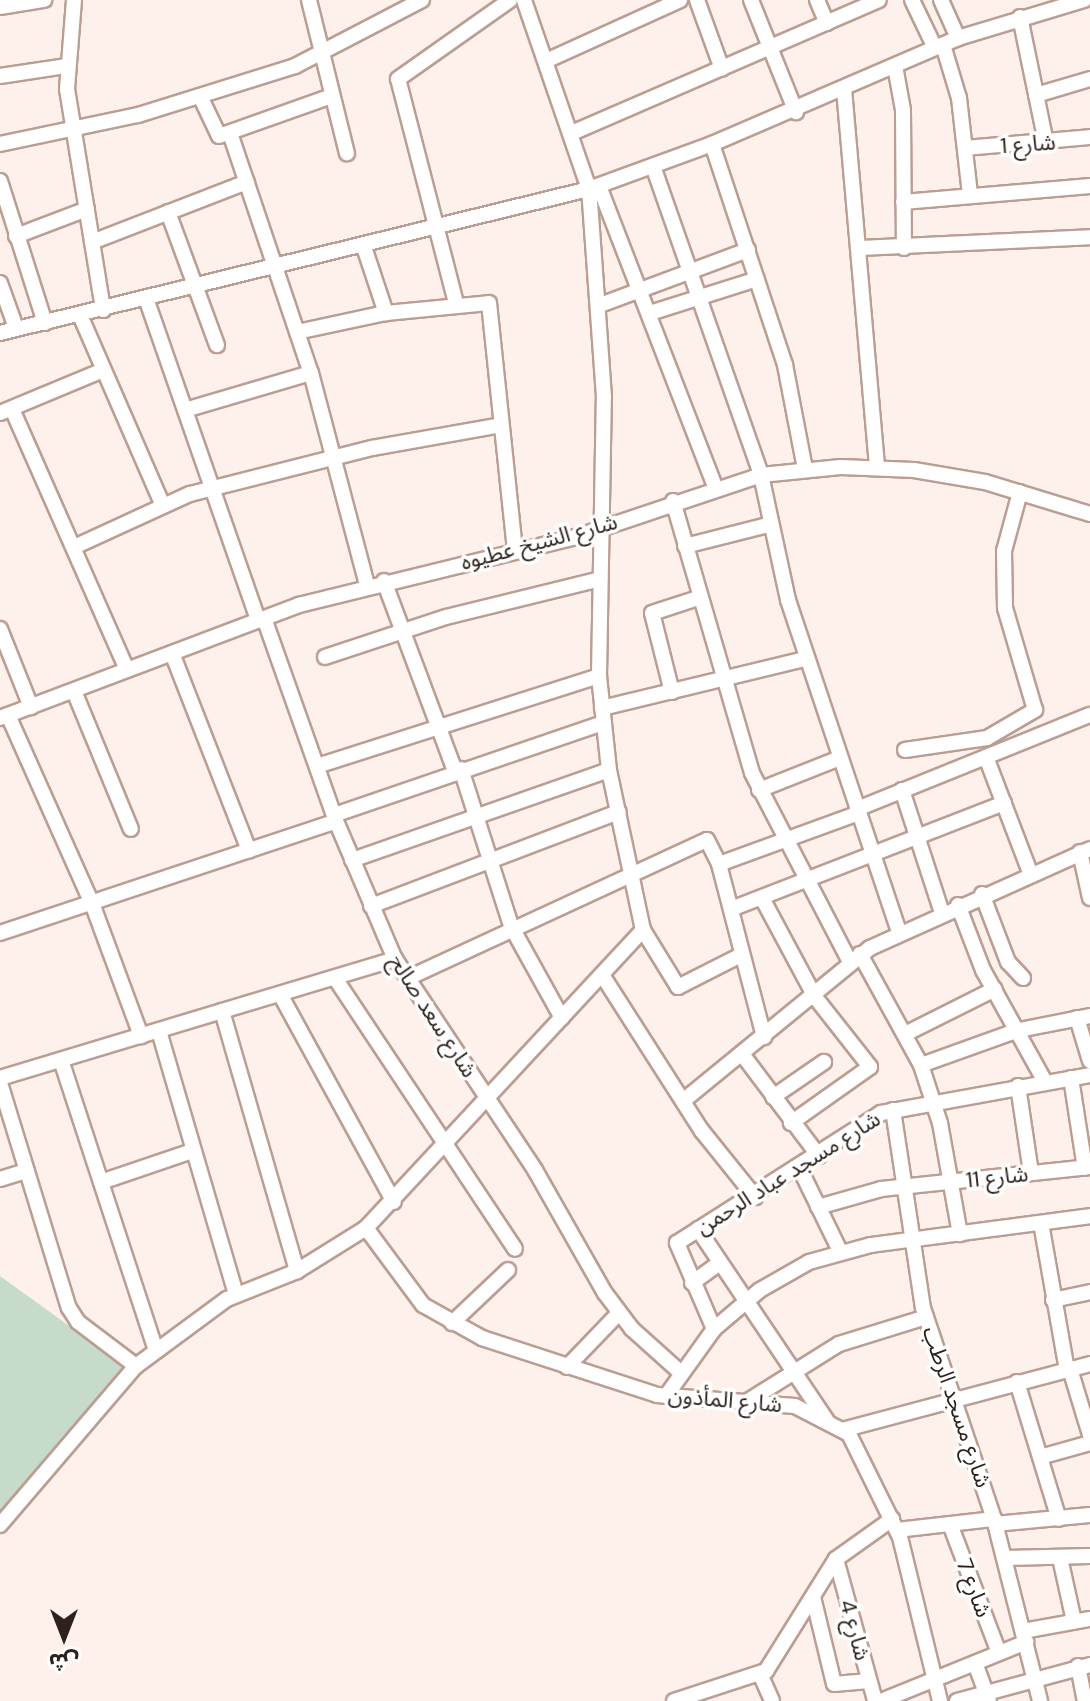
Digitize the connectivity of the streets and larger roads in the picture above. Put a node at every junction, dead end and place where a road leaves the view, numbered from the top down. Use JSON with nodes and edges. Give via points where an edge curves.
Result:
{"nodes":[{"id":1,"x":44,"y":0,"type":"edge"},
{"id":2,"x":74,"y":0,"type":"edge"},
{"id":3,"x":309,"y":0,"type":"edge"},
{"id":4,"x":422,"y":0,"type":"edge"},
{"id":5,"x":510,"y":0,"type":"edge"},
{"id":6,"x":524,"y":0,"type":"edge"},
{"id":7,"x":680,"y":0,"type":"edge"},
{"id":8,"x":697,"y":0,"type":"edge"},
{"id":9,"x":751,"y":0,"type":"edge"},
{"id":10,"x":817,"y":0,"type":"edge"},
{"id":11,"x":879,"y":0,"type":"edge"},
{"id":12,"x":912,"y":0,"type":"edge"},
{"id":13,"x":941,"y":0,"type":"edge"},
{"id":14,"x":1084,"y":0,"type":"edge"},
{"id":15,"x":0,"y":7,"type":"edge"},
{"id":16,"x":1020,"y":17,"type":"junction"},
{"id":17,"x":827,"y":23,"type":"junction"},
{"id":18,"x":958,"y":38,"type":"junction"},
{"id":19,"x":939,"y":46,"type":"junction"},
{"id":20,"x":770,"y":48,"type":"junction"},
{"id":21,"x":319,"y":56,"type":"junction"},
{"id":22,"x":548,"y":60,"type":"junction"},
{"id":23,"x":67,"y":66,"type":"junction"},
{"id":24,"x":895,"y":66,"type":"junction"},
{"id":25,"x":722,"y":69,"type":"junction"},
{"id":26,"x":0,"y":76,"type":"edge"},
{"id":27,"x":1088,"y":79,"type":"edge"},
{"id":28,"x":844,"y":89,"type":"junction"},
{"id":29,"x":1036,"y":95,"type":"junction"},
{"id":30,"x":200,"y":96,"type":"junction"},
{"id":31,"x":329,"y":97,"type":"junction"},
{"id":32,"x":1090,"y":97,"type":"edge"},
{"id":33,"x":796,"y":112,"type":"junction"},
{"id":34,"x":74,"y":131,"type":"junction"},
{"id":35,"x":574,"y":132,"type":"junction"},
{"id":36,"x":230,"y":133,"type":"junction"},
{"id":37,"x":1090,"y":137,"type":"edge"},
{"id":38,"x":1046,"y":143,"type":"junction"},
{"id":39,"x":0,"y":144,"type":"edge"},
{"id":40,"x":712,"y":144,"type":"junction"},
{"id":41,"x":965,"y":148,"type":"junction"},
{"id":42,"x":347,"y":153,"type":"dead end"},
{"id":43,"x":653,"y":166,"type":"junction"},
{"id":44,"x":0,"y":181,"type":"edge"},
{"id":45,"x":247,"y":182,"type":"junction"},
{"id":46,"x":1090,"y":186,"type":"edge"},
{"id":47,"x":594,"y":187,"type":"junction"},
{"id":48,"x":970,"y":195,"type":"junction"},
{"id":49,"x":903,"y":202,"type":"junction"},
{"id":50,"x":87,"y":209,"type":"junction"},
{"id":51,"x":168,"y":212,"type":"junction"},
{"id":52,"x":438,"y":228,"type":"junction"},
{"id":53,"x":16,"y":236,"type":"junction"},
{"id":54,"x":1090,"y":237,"type":"edge"},
{"id":55,"x":92,"y":242,"type":"junction"},
{"id":56,"x":364,"y":247,"type":"junction"},
{"id":57,"x":860,"y":248,"type":"junction"},
{"id":58,"x":904,"y":248,"type":"junction"},
{"id":59,"x":748,"y":250,"type":"junction"},
{"id":60,"x":692,"y":269,"type":"junction"},
{"id":61,"x":276,"y":270,"type":"junction"},
{"id":62,"x":757,"y":279,"type":"junction"},
{"id":63,"x":0,"y":283,"type":"edge"},
{"id":64,"x":198,"y":288,"type":"junction"},
{"id":65,"x":641,"y":289,"type":"junction"},
{"id":66,"x":702,"y":296,"type":"junction"},
{"id":67,"x":147,"y":301,"type":"junction"},
{"id":68,"x":456,"y":303,"type":"junction"},
{"id":69,"x":600,"y":305,"type":"junction"},
{"id":70,"x":103,"y":310,"type":"junction"},
{"id":71,"x":386,"y":313,"type":"junction"},
{"id":72,"x":650,"y":313,"type":"junction"},
{"id":73,"x":80,"y":315,"type":"junction"},
{"id":74,"x":45,"y":323,"type":"junction"},
{"id":75,"x":16,"y":328,"type":"junction"},
{"id":76,"x":297,"y":332,"type":"junction"},
{"id":77,"x":0,"y":333,"type":"edge"},
{"id":78,"x":217,"y":345,"type":"dead end"},
{"id":79,"x":101,"y":371,"type":"junction"},
{"id":80,"x":311,"y":373,"type":"junction"},
{"id":81,"x":185,"y":410,"type":"junction"},
{"id":82,"x":6,"y":411,"type":"edge"},
{"id":83,"x":501,"y":425,"type":"junction"},
{"id":84,"x":333,"y":457,"type":"junction"},
{"id":85,"x":877,"y":467,"type":"junction"},
{"id":86,"x":805,"y":469,"type":"junction"},
{"id":87,"x":761,"y":475,"type":"junction"},
{"id":88,"x":715,"y":487,"type":"junction"},
{"id":89,"x":210,"y":489,"type":"junction"},
{"id":90,"x":1020,"y":492,"type":"junction"},
{"id":91,"x":673,"y":501,"type":"junction"},
{"id":92,"x":162,"y":504,"type":"junction"},
{"id":93,"x":1090,"y":514,"type":"edge"},
{"id":94,"x":768,"y":525,"type":"junction"},
{"id":95,"x":598,"y":530,"type":"junction"},
{"id":96,"x":685,"y":546,"type":"junction"},
{"id":97,"x":74,"y":547,"type":"junction"},
{"id":98,"x":515,"y":550,"type":"junction"},
{"id":99,"x":597,"y":580,"type":"junction"},
{"id":100,"x":384,"y":581,"type":"junction"},
{"id":101,"x":367,"y":585,"type":"junction"},
{"id":102,"x":698,"y":598,"type":"junction"},
{"id":103,"x":261,"y":619,"type":"junction"},
{"id":104,"x":0,"y":629,"type":"edge"},
{"id":105,"x":403,"y":631,"type":"junction"},
{"id":106,"x":172,"y":653,"type":"junction"},
{"id":107,"x":325,"y":657,"type":"dead end"},
{"id":108,"x":805,"y":659,"type":"junction"},
{"id":109,"x":127,"y":670,"type":"junction"},
{"id":110,"x":599,"y":676,"type":"junction"},
{"id":111,"x":721,"y":680,"type":"junction"},
{"id":112,"x":74,"y":691,"type":"junction"},
{"id":113,"x":672,"y":692,"type":"junction"},
{"id":114,"x":31,"y":707,"type":"junction"},
{"id":115,"x":1090,"y":715,"type":"edge"},
{"id":116,"x":4,"y":716,"type":"edge"},
{"id":117,"x":602,"y":716,"type":"junction"},
{"id":118,"x":437,"y":724,"type":"junction"},
{"id":119,"x":905,"y":750,"type":"dead end"},
{"id":120,"x":986,"y":757,"type":"junction"},
{"id":121,"x":840,"y":758,"type":"junction"},
{"id":122,"x":317,"y":766,"type":"junction"},
{"id":123,"x":458,"y":770,"type":"junction"},
{"id":124,"x":609,"y":770,"type":"junction"},
{"id":125,"x":759,"y":790,"type":"junction"},
{"id":126,"x":902,"y":790,"type":"junction"},
{"id":127,"x":1004,"y":803,"type":"junction"},
{"id":128,"x":858,"y":811,"type":"junction"},
{"id":129,"x":619,"y":812,"type":"junction"},
{"id":130,"x":476,"y":815,"type":"junction"},
{"id":131,"x":335,"y":818,"type":"junction"},
{"id":132,"x":131,"y":829,"type":"dead end"},
{"id":133,"x":918,"y":837,"type":"junction"},
{"id":134,"x":785,"y":842,"type":"junction"},
{"id":135,"x":1085,"y":850,"type":"edge"},
{"id":136,"x":249,"y":851,"type":"junction"},
{"id":137,"x":872,"y":854,"type":"junction"},
{"id":138,"x":352,"y":860,"type":"junction"},
{"id":139,"x":489,"y":861,"type":"junction"},
{"id":140,"x":719,"y":864,"type":"junction"},
{"id":141,"x":633,"y":870,"type":"junction"},
{"id":142,"x":1030,"y":872,"type":"junction"},
{"id":143,"x":807,"y":880,"type":"junction"},
{"id":144,"x":982,"y":894,"type":"junction"},
{"id":145,"x":762,"y":898,"type":"junction"},
{"id":146,"x":1090,"y":898,"type":"edge"},
{"id":147,"x":958,"y":905,"type":"junction"},
{"id":148,"x":93,"y":906,"type":"junction"},
{"id":149,"x":371,"y":906,"type":"junction"},
{"id":150,"x":731,"y":909,"type":"junction"},
{"id":151,"x":942,"y":913,"type":"junction"},
{"id":152,"x":511,"y":926,"type":"junction"},
{"id":153,"x":643,"y":930,"type":"junction"},
{"id":154,"x":899,"y":932,"type":"junction"},
{"id":155,"x":0,"y":933,"type":"edge"},
{"id":156,"x":741,"y":955,"type":"junction"},
{"id":157,"x":855,"y":958,"type":"junction"},
{"id":158,"x":395,"y":959,"type":"junction"},
{"id":159,"x":335,"y":978,"type":"junction"},
{"id":160,"x":408,"y":978,"type":"junction"},
{"id":161,"x":604,"y":978,"type":"junction"},
{"id":162,"x":1023,"y":978,"type":"dead end"},
{"id":163,"x":995,"y":989,"type":"junction"},
{"id":164,"x":280,"y":994,"type":"junction"},
{"id":165,"x":815,"y":997,"type":"junction"},
{"id":166,"x":222,"y":1011,"type":"junction"},
{"id":167,"x":1084,"y":1017,"type":"edge"},
{"id":168,"x":562,"y":1018,"type":"junction"},
{"id":169,"x":1019,"y":1030,"type":"junction"},
{"id":170,"x":159,"y":1031,"type":"junction"},
{"id":171,"x":907,"y":1033,"type":"junction"},
{"id":172,"x":141,"y":1036,"type":"junction"},
{"id":173,"x":764,"y":1037,"type":"junction"},
{"id":174,"x":742,"y":1054,"type":"junction"},
{"id":175,"x":61,"y":1060,"type":"junction"},
{"id":176,"x":1090,"y":1061,"type":"edge"},
{"id":177,"x":824,"y":1062,"type":"dead end"},
{"id":178,"x":921,"y":1065,"type":"junction"},
{"id":179,"x":1090,"y":1075,"type":"edge"},
{"id":180,"x":1071,"y":1078,"type":"junction"},
{"id":181,"x":0,"y":1080,"type":"edge"},
{"id":182,"x":1045,"y":1082,"type":"junction"},
{"id":183,"x":1018,"y":1086,"type":"junction"},
{"id":184,"x":486,"y":1097,"type":"junction"},
{"id":185,"x":773,"y":1097,"type":"junction"},
{"id":186,"x":934,"y":1100,"type":"junction"},
{"id":187,"x":683,"y":1101,"type":"junction"},
{"id":188,"x":893,"y":1110,"type":"junction"},
{"id":189,"x":791,"y":1123,"type":"junction"},
{"id":190,"x":443,"y":1146,"type":"junction"},
{"id":191,"x":192,"y":1151,"type":"junction"},
{"id":192,"x":819,"y":1156,"type":"junction"},
{"id":193,"x":1088,"y":1167,"type":"edge"},
{"id":194,"x":800,"y":1169,"type":"junction"},
{"id":195,"x":27,"y":1171,"type":"junction"},
{"id":196,"x":1031,"y":1173,"type":"junction"},
{"id":197,"x":0,"y":1179,"type":"edge"},
{"id":198,"x":952,"y":1181,"type":"junction"},
{"id":199,"x":101,"y":1182,"type":"junction"},
{"id":200,"x":905,"y":1187,"type":"junction"},
{"id":201,"x":755,"y":1197,"type":"junction"},
{"id":202,"x":394,"y":1202,"type":"junction"},
{"id":203,"x":818,"y":1207,"type":"junction"},
{"id":204,"x":1090,"y":1216,"type":"edge"},
{"id":205,"x":1041,"y":1223,"type":"junction"},
{"id":206,"x":366,"y":1228,"type":"junction"},
{"id":207,"x":698,"y":1229,"type":"junction"},
{"id":208,"x":960,"y":1234,"type":"junction"},
{"id":209,"x":912,"y":1240,"type":"junction"},
{"id":210,"x":515,"y":1249,"type":"dead end"},
{"id":211,"x":840,"y":1251,"type":"junction"},
{"id":212,"x":720,"y":1263,"type":"junction"},
{"id":213,"x":508,"y":1270,"type":"dead end"},
{"id":214,"x":297,"y":1271,"type":"junction"},
{"id":215,"x":692,"y":1283,"type":"junction"},
{"id":216,"x":1090,"y":1292,"type":"edge"},
{"id":217,"x":236,"y":1295,"type":"junction"},
{"id":218,"x":1053,"y":1300,"type":"junction"},
{"id":219,"x":745,"y":1301,"type":"junction"},
{"id":220,"x":619,"y":1313,"type":"junction"},
{"id":221,"x":926,"y":1317,"type":"junction"},
{"id":222,"x":452,"y":1323,"type":"junction"},
{"id":223,"x":714,"y":1329,"type":"junction"},
{"id":224,"x":156,"y":1350,"type":"junction"},
{"id":225,"x":1090,"y":1364,"type":"edge"},
{"id":226,"x":136,"y":1366,"type":"junction"},
{"id":227,"x":567,"y":1367,"type":"junction"},
{"id":228,"x":1068,"y":1370,"type":"junction"},
{"id":229,"x":679,"y":1371,"type":"junction"},
{"id":230,"x":800,"y":1373,"type":"junction"},
{"id":231,"x":1017,"y":1382,"type":"junction"},
{"id":232,"x":666,"y":1396,"type":"junction"},
{"id":233,"x":956,"y":1398,"type":"junction"},
{"id":234,"x":747,"y":1402,"type":"junction"},
{"id":235,"x":827,"y":1421,"type":"junction"},
{"id":236,"x":842,"y":1430,"type":"junction"},
{"id":237,"x":1090,"y":1435,"type":"edge"},
{"id":238,"x":1090,"y":1443,"type":"edge"},
{"id":239,"x":1040,"y":1457,"type":"junction"},
{"id":240,"x":1090,"y":1515,"type":"edge"},
{"id":241,"x":1059,"y":1519,"type":"junction"},
{"id":242,"x":994,"y":1521,"type":"junction"},
{"id":243,"x":950,"y":1524,"type":"junction"},
{"id":244,"x":0,"y":1525,"type":"edge"},
{"id":245,"x":895,"y":1525,"type":"junction"},
{"id":246,"x":1090,"y":1556,"type":"edge"},
{"id":247,"x":1005,"y":1558,"type":"junction"},
{"id":248,"x":1060,"y":1558,"type":"junction"},
{"id":249,"x":836,"y":1559,"type":"junction"},
{"id":250,"x":813,"y":1597,"type":"junction"},
{"id":251,"x":1090,"y":1619,"type":"edge"},
{"id":252,"x":1074,"y":1621,"type":"junction"},
{"id":253,"x":1025,"y":1636,"type":"junction"},
{"id":254,"x":999,"y":1653,"type":"junction"},
{"id":255,"x":975,"y":1663,"type":"junction"},
{"id":256,"x":1084,"y":1666,"type":"edge"},
{"id":257,"x":1034,"y":1675,"type":"junction"},
{"id":258,"x":761,"y":1676,"type":"junction"},
{"id":259,"x":936,"y":1678,"type":"junction"},
{"id":260,"x":869,"y":1681,"type":"junction"},
{"id":261,"x":987,"y":1696,"type":"edge"},
{"id":262,"x":674,"y":1701,"type":"edge"},
{"id":263,"x":772,"y":1701,"type":"edge"},
{"id":264,"x":875,"y":1701,"type":"edge"},
{"id":265,"x":881,"y":1701,"type":"edge"},
{"id":266,"x":940,"y":1701,"type":"edge"},
{"id":267,"x":957,"y":1701,"type":"edge"},
{"id":268,"x":1040,"y":1701,"type":"edge"},
{"id":269,"x":1085,"y":1701,"type":"edge"}],
"edges":[{"from":1,"to":15,"type":"street"},
{"from":2,"to":23,"type":"street"},
{"from":3,"to":21,"type":"street"},
{"from":4,"to":21,"type":"street"},
{"from":5,"to":52,"type":"street","via":[[398,79]]},
{"from":6,"to":22,"type":"street"},
{"from":7,"to":22,"type":"street"},
{"from":8,"to":25,"type":"street"},
{"from":9,"to":20,"type":"street"},
{"from":10,"to":17,"type":"street"},
{"from":11,"to":17,"type":"street"},
{"from":12,"to":19,"type":"street"},
{"from":13,"to":18,"type":"street"},
{"from":14,"to":16,"type":"street"},
{"from":16,"to":18,"type":"street"},
{"from":16,"to":29,"type":"street"},
{"from":17,"to":20,"type":"street"},
{"from":18,"to":19,"type":"street"},
{"from":19,"to":24,"type":"street"},
{"from":19,"to":41,"type":"street"},
{"from":20,"to":25,"type":"street"},
{"from":20,"to":33,"type":"street"},
{"from":21,"to":30,"type":"street"},
{"from":21,"to":31,"type":"street"},
{"from":22,"to":35,"type":"street"},
{"from":23,"to":26,"type":"street"},
{"from":23,"to":34,"type":"street"},
{"from":24,"to":28,"type":"street"},
{"from":24,"to":49,"type":"street"},
{"from":25,"to":35,"type":"street"},
{"from":27,"to":29,"type":"street"},
{"from":27,"to":32,"type":"street"},
{"from":28,"to":33,"type":"street"},
{"from":28,"to":57,"type":"street"},
{"from":29,"to":38,"type":"street"},
{"from":30,"to":34,"type":"street"},
{"from":30,"to":36,"type":"street","via":[[216,135]]},
{"from":31,"to":36,"type":"street"},
{"from":31,"to":42,"type":"street"},
{"from":33,"to":40,"type":"street"},
{"from":34,"to":39,"type":"street"},
{"from":34,"to":50,"type":"street"},
{"from":35,"to":47,"type":"street"},
{"from":36,"to":45,"type":"street"},
{"from":37,"to":38,"type":"street","name":"شارع 1"},
{"from":38,"to":41,"type":"street","name":"شارع 1"},
{"from":40,"to":43,"type":"street"},
{"from":40,"to":59,"type":"street"},
{"from":41,"to":48,"type":"street"},
{"from":43,"to":47,"type":"street"},
{"from":43,"to":60,"type":"street"},
{"from":44,"to":53,"type":"street"},
{"from":45,"to":51,"type":"street"},
{"from":45,"to":61,"type":"street"},
{"from":46,"to":48,"type":"street"},
{"from":47,"to":52,"type":"street"},
{"from":47,"to":65,"type":"street"},
{"from":47,"to":69,"type":"street"},
{"from":48,"to":49,"type":"street"},
{"from":49,"to":58,"type":"street"},
{"from":50,"to":53,"type":"street"},
{"from":50,"to":55,"type":"street"},
{"from":51,"to":55,"type":"street"},
{"from":51,"to":64,"type":"street"},
{"from":52,"to":56,"type":"street"},
{"from":52,"to":68,"type":"street"},
{"from":53,"to":74,"type":"street"},
{"from":54,"to":58,"type":"street"},
{"from":55,"to":70,"type":"street"},
{"from":56,"to":61,"type":"street"},
{"from":56,"to":71,"type":"street"},
{"from":57,"to":58,"type":"street"},
{"from":57,"to":85,"type":"street"},
{"from":59,"to":60,"type":"street"},
{"from":59,"to":62,"type":"street"},
{"from":60,"to":65,"type":"street"},
{"from":60,"to":66,"type":"street"},
{"from":61,"to":64,"type":"street"},
{"from":61,"to":76,"type":"street"},
{"from":62,"to":66,"type":"street"},
{"from":62,"to":86,"type":"street","via":[[790,385]]},
{"from":63,"to":75,"type":"street"},
{"from":64,"to":67,"type":"street"},
{"from":64,"to":78,"type":"street"},
{"from":65,"to":69,"type":"street"},
{"from":65,"to":72,"type":"street"},
{"from":66,"to":72,"type":"street"},
{"from":66,"to":87,"type":"street"},
{"from":67,"to":70,"type":"street"},
{"from":67,"to":81,"type":"street","name":"شارع سعد صالح"},
{"from":68,"to":71,"type":"street"},
{"from":68,"to":83,"type":"street","via":[[492,307]]},
{"from":69,"to":95,"type":"street","via":[[604,397]]},
{"from":70,"to":73,"type":"street"},
{"from":71,"to":76,"type":"street"},
{"from":72,"to":88,"type":"street"},
{"from":73,"to":74,"type":"street"},
{"from":73,"to":79,"type":"street"},
{"from":74,"to":75,"type":"street"},
{"from":75,"to":77,"type":"street"},
{"from":76,"to":80,"type":"street"},
{"from":79,"to":82,"type":"street"},
{"from":79,"to":92,"type":"street"},
{"from":80,"to":81,"type":"street"},
{"from":80,"to":84,"type":"street"},
{"from":81,"to":89,"type":"street","name":"شارع سعد صالح"},
{"from":82,"to":97,"type":"street"},
{"from":83,"to":84,"type":"street"},
{"from":83,"to":98,"type":"street"},
{"from":84,"to":89,"type":"street"},
{"from":84,"to":101,"type":"street"},
{"from":85,"to":86,"type":"street","name":"شارع الشيخ عطيوه"},
{"from":85,"to":90,"type":"street","name":"شارع الشيخ عطيوه"},
{"from":86,"to":87,"type":"street","name":"شارع الشيخ عطيوه"},
{"from":87,"to":88,"type":"street","name":"شارع الشيخ عطيوه"},
{"from":87,"to":94,"type":"street"},
{"from":88,"to":91,"type":"street","name":"شارع الشيخ عطيوه"},
{"from":89,"to":92,"type":"street"},
{"from":89,"to":103,"type":"street","name":"شارع سعد صالح"},
{"from":90,"to":93,"type":"street","name":"شارع الشيخ عطيوه"},
{"from":90,"to":119,"type":"street","via":[[1004,551],[1005,608],[1035,710],[987,738]]},
{"from":91,"to":95,"type":"street","name":"شارع الشيخ عطيوه"},
{"from":91,"to":96,"type":"street"},
{"from":92,"to":97,"type":"street"},
{"from":94,"to":96,"type":"street"},
{"from":94,"to":108,"type":"street"},
{"from":95,"to":98,"type":"street","name":"شارع الشيخ عطيوه"},
{"from":95,"to":99,"type":"street"},
{"from":96,"to":102,"type":"street"},
{"from":97,"to":109,"type":"street"},
{"from":98,"to":100,"type":"street","name":"شارع الشيخ عطيوه"},
{"from":99,"to":105,"type":"street"},
{"from":99,"to":110,"type":"street"},
{"from":100,"to":101,"type":"street","name":"شارع الشيخ عطيوه"},
{"from":100,"to":105,"type":"street"},
{"from":101,"to":103,"type":"street","name":"شارع الشيخ عطيوه"},
{"from":102,"to":111,"type":"street"},
{"from":102,"to":113,"type":"street","via":[[652,613]]},
{"from":103,"to":106,"type":"street","name":"شارع الشيخ عطيوه"},
{"from":103,"to":122,"type":"street","name":"شارع سعد صالح"},
{"from":104,"to":114,"type":"street"},
{"from":105,"to":107,"type":"street"},
{"from":105,"to":118,"type":"street"},
{"from":106,"to":109,"type":"street","name":"شارع الشيخ عطيوه"},
{"from":106,"to":136,"type":"street"},
{"from":108,"to":111,"type":"street"},
{"from":108,"to":121,"type":"street"},
{"from":109,"to":112,"type":"street","name":"شارع الشيخ عطيوه"},
{"from":110,"to":117,"type":"street"},
{"from":110,"to":118,"type":"street"},
{"from":111,"to":113,"type":"street"},
{"from":111,"to":125,"type":"street"},
{"from":112,"to":114,"type":"street","name":"شارع الشيخ عطيوه"},
{"from":112,"to":132,"type":"street"},
{"from":113,"to":117,"type":"street"},
{"from":114,"to":116,"type":"street","name":"شارع الشيخ عطيوه"},
{"from":115,"to":120,"type":"street"},
{"from":116,"to":148,"type":"street"},
{"from":117,"to":123,"type":"street"},
{"from":117,"to":124,"type":"street"},
{"from":118,"to":122,"type":"street"},
{"from":118,"to":123,"type":"street"},
{"from":120,"to":126,"type":"street"},
{"from":120,"to":127,"type":"street"},
{"from":121,"to":125,"type":"street"},
{"from":121,"to":128,"type":"street"},
{"from":122,"to":131,"type":"street","name":"شارع سعد صالح"},
{"from":123,"to":130,"type":"street"},
{"from":123,"to":131,"type":"street"},
{"from":124,"to":129,"type":"street"},
{"from":124,"to":130,"type":"street"},
{"from":125,"to":134,"type":"street"},
{"from":126,"to":128,"type":"street"},
{"from":126,"to":133,"type":"street"},
{"from":127,"to":133,"type":"street"},
{"from":127,"to":142,"type":"street"},
{"from":128,"to":134,"type":"street"},
{"from":128,"to":137,"type":"street"},
{"from":129,"to":139,"type":"street"},
{"from":129,"to":141,"type":"street"},
{"from":130,"to":138,"type":"street"},
{"from":130,"to":139,"type":"street"},
{"from":131,"to":136,"type":"street"},
{"from":131,"to":138,"type":"street","name":"شارع سعد صالح"},
{"from":133,"to":137,"type":"street"},
{"from":133,"to":151,"type":"street"},
{"from":134,"to":140,"type":"street"},
{"from":134,"to":143,"type":"street"},
{"from":135,"to":142,"type":"street"},
{"from":135,"to":146,"type":"street"},
{"from":136,"to":148,"type":"street"},
{"from":137,"to":143,"type":"street"},
{"from":137,"to":154,"type":"street"},
{"from":138,"to":149,"type":"street","name":"شارع سعد صالح"},
{"from":139,"to":149,"type":"street"},
{"from":139,"to":152,"type":"street"},
{"from":140,"to":141,"type":"street","via":[[707,840]]},
{"from":140,"to":150,"type":"street"},
{"from":141,"to":152,"type":"street"},
{"from":141,"to":153,"type":"street"},
{"from":142,"to":144,"type":"street"},
{"from":143,"to":145,"type":"street"},
{"from":143,"to":157,"type":"street"},
{"from":144,"to":147,"type":"street"},
{"from":144,"to":162,"type":"street","via":[[1008,962]]},
{"from":145,"to":150,"type":"street"},
{"from":145,"to":165,"type":"street"},
{"from":147,"to":151,"type":"street"},
{"from":147,"to":163,"type":"street"},
{"from":148,"to":155,"type":"street"},
{"from":148,"to":172,"type":"street"},
{"from":149,"to":158,"type":"street","name":"شارع سعد صالح"},
{"from":150,"to":156,"type":"street"},
{"from":151,"to":154,"type":"street"},
{"from":152,"to":160,"type":"street"},
{"from":152,"to":168,"type":"street"},
{"from":153,"to":156,"type":"street","via":[[678,987]]},
{"from":153,"to":161,"type":"street"},
{"from":154,"to":157,"type":"street"},
{"from":156,"to":173,"type":"street"},
{"from":157,"to":165,"type":"street"},
{"from":157,"to":171,"type":"street"},
{"from":158,"to":159,"type":"street"},
{"from":158,"to":160,"type":"street","name":"شارع سعد صالح"},
{"from":159,"to":164,"type":"street"},
{"from":159,"to":190,"type":"street"},
{"from":160,"to":184,"type":"street","name":"شارع سعد صالح"},
{"from":161,"to":168,"type":"street"},
{"from":161,"to":187,"type":"street"},
{"from":163,"to":169,"type":"street"},
{"from":163,"to":171,"type":"street"},
{"from":164,"to":166,"type":"street"},
{"from":164,"to":202,"type":"street"},
{"from":165,"to":173,"type":"street"},
{"from":165,"to":189,"type":"street","via":[[870,1067]]},
{"from":166,"to":170,"type":"street"},
{"from":166,"to":214,"type":"street"},
{"from":167,"to":169,"type":"street"},
{"from":167,"to":176,"type":"street"},
{"from":168,"to":184,"type":"street"},
{"from":169,"to":178,"type":"street"},
{"from":169,"to":182,"type":"street"},
{"from":170,"to":172,"type":"street"},
{"from":170,"to":191,"type":"street"},
{"from":171,"to":178,"type":"street"},
{"from":172,"to":175,"type":"street"},
{"from":173,"to":174,"type":"street"},
{"from":174,"to":185,"type":"street"},
{"from":174,"to":187,"type":"street"},
{"from":175,"to":181,"type":"street"},
{"from":175,"to":199,"type":"street"},
{"from":177,"to":185,"type":"street"},
{"from":178,"to":186,"type":"street"},
{"from":179,"to":180,"type":"street","name":"شارع مسجد عباد الرحمن"},
{"from":180,"to":182,"type":"street","name":"شارع مسجد عباد الرحمن"},
{"from":180,"to":193,"type":"street"},
{"from":181,"to":195,"type":"street"},
{"from":182,"to":183,"type":"street","name":"شارع مسجد عباد الرحمن"},
{"from":183,"to":186,"type":"street","name":"شارع مسجد عباد الرحمن"},
{"from":183,"to":196,"type":"street"},
{"from":184,"to":190,"type":"street"},
{"from":184,"to":220,"type":"street","name":"شارع سعد صالح"},
{"from":185,"to":189,"type":"street"},
{"from":186,"to":188,"type":"street","name":"شارع مسجد عباد الرحمن"},
{"from":186,"to":198,"type":"street"},
{"from":187,"to":201,"type":"street"},
{"from":188,"to":192,"type":"street","name":"شارع مسجد عباد الرحمن","via":[[860,1124]]},
{"from":188,"to":200,"type":"street","name":"شارع مسجد الرطب"},
{"from":189,"to":192,"type":"street"},
{"from":190,"to":202,"type":"street"},
{"from":190,"to":210,"type":"street"},
{"from":191,"to":199,"type":"street"},
{"from":191,"to":217,"type":"street"},
{"from":192,"to":194,"type":"street","name":"شارع مسجد عباد الرحمن"},
{"from":193,"to":196,"type":"street","name":"شارع 11"},
{"from":194,"to":201,"type":"street","name":"شارع مسجد عباد الرحمن"},
{"from":194,"to":203,"type":"street"},
{"from":195,"to":197,"type":"street"},
{"from":195,"to":226,"type":"street","via":[[69,1308],[78,1322]]},
{"from":196,"to":198,"type":"street","name":"شارع 11"},
{"from":198,"to":200,"type":"street","name":"شارع 11"},
{"from":198,"to":208,"type":"street"},
{"from":199,"to":224,"type":"street"},
{"from":200,"to":203,"type":"street","name":"شارع 11"},
{"from":200,"to":209,"type":"street","name":"شارع مسجد الرطب"},
{"from":201,"to":207,"type":"street","name":"شارع مسجد عباد الرحمن"},
{"from":202,"to":206,"type":"street"},
{"from":203,"to":211,"type":"street"},
{"from":204,"to":205,"type":"street"},
{"from":205,"to":208,"type":"street"},
{"from":205,"to":218,"type":"street"},
{"from":206,"to":214,"type":"street"},
{"from":206,"to":222,"type":"street","name":"شارع المأذون","via":[[408,1289]]},
{"from":207,"to":212,"type":"street"},
{"from":207,"to":215,"type":"street","name":"شارع مسجد عباد الرحمن","via":[[677,1243]]},
{"from":208,"to":209,"type":"street"},
{"from":209,"to":211,"type":"street"},
{"from":209,"to":221,"type":"street","name":"شارع مسجد الرطب"},
{"from":211,"to":219,"type":"street","via":[[793,1270]]},
{"from":212,"to":215,"type":"street"},
{"from":212,"to":219,"type":"street"},
{"from":213,"to":222,"type":"street"},
{"from":214,"to":217,"type":"street"},
{"from":215,"to":223,"type":"street"},
{"from":216,"to":218,"type":"street"},
{"from":217,"to":224,"type":"street"},
{"from":218,"to":228,"type":"street"},
{"from":219,"to":223,"type":"street"},
{"from":219,"to":230,"type":"street"},
{"from":220,"to":227,"type":"street"},
{"from":220,"to":229,"type":"street","name":"شارع سعد صالح"},
{"from":221,"to":230,"type":"street","via":[[854,1337]]},
{"from":221,"to":233,"type":"street","name":"شارع مسجد الرطب"},
{"from":222,"to":227,"type":"street","name":"شارع المأذون"},
{"from":223,"to":229,"type":"street"},
{"from":224,"to":226,"type":"street"},
{"from":225,"to":228,"type":"street"},
{"from":226,"to":244,"type":"street"},
{"from":227,"to":232,"type":"street","name":"شارع المأذون"},
{"from":228,"to":231,"type":"street"},
{"from":228,"to":237,"type":"street"},
{"from":229,"to":232,"type":"street"},
{"from":230,"to":234,"type":"street"},
{"from":230,"to":235,"type":"street"},
{"from":231,"to":233,"type":"street"},
{"from":231,"to":239,"type":"street"},
{"from":232,"to":234,"type":"street","name":"شارع المأذون"},
{"from":233,"to":236,"type":"street"},
{"from":233,"to":242,"type":"street","name":"شارع مسجد الرطب"},
{"from":234,"to":235,"type":"street","name":"شارع المأذون","via":[[795,1406]]},
{"from":235,"to":236,"type":"street","name":"شارع المأذون"},
{"from":236,"to":245,"type":"street","name":"شارع المأذون","via":[[859,1446]]},
{"from":238,"to":239,"type":"street"},
{"from":239,"to":241,"type":"street"},
{"from":240,"to":241,"type":"street"},
{"from":241,"to":242,"type":"street"},
{"from":242,"to":243,"type":"street"},
{"from":242,"to":247,"type":"street","name":"شارع مسجد الرطب"},
{"from":243,"to":245,"type":"street"},
{"from":243,"to":254,"type":"street","name":"شارع 7"},
{"from":245,"to":249,"type":"street"},
{"from":245,"to":259,"type":"street","name":"شارع المأذون"},
{"from":246,"to":248,"type":"street"},
{"from":247,"to":248,"type":"street"},
{"from":247,"to":253,"type":"street","name":"شارع مسجد الرطب"},
{"from":248,"to":252,"type":"street"},
{"from":249,"to":250,"type":"street"},
{"from":249,"to":260,"type":"street","name":"شارع 4"},
{"from":250,"to":258,"type":"street"},
{"from":250,"to":260,"type":"street","via":[[834,1684]]},
{"from":251,"to":252,"type":"street"},
{"from":252,"to":253,"type":"street"},
{"from":253,"to":254,"type":"street"},
{"from":253,"to":257,"type":"street","name":"شارع مسجد الرطب"},
{"from":254,"to":255,"type":"street"},
{"from":255,"to":259,"type":"street"},
{"from":255,"to":261,"type":"street"},
{"from":256,"to":257,"type":"street"},
{"from":256,"to":269,"type":"street"},
{"from":257,"to":261,"type":"street"},
{"from":257,"to":268,"type":"street","name":"شارع مسجد الرطب"},
{"from":258,"to":262,"type":"street"},
{"from":258,"to":263,"type":"street"},
{"from":259,"to":265,"type":"street"},
{"from":259,"to":266,"type":"street","name":"شارع المأذون"},
{"from":260,"to":264,"type":"street","name":"شارع 4"},
{"from":261,"to":267,"type":"street"}]}
